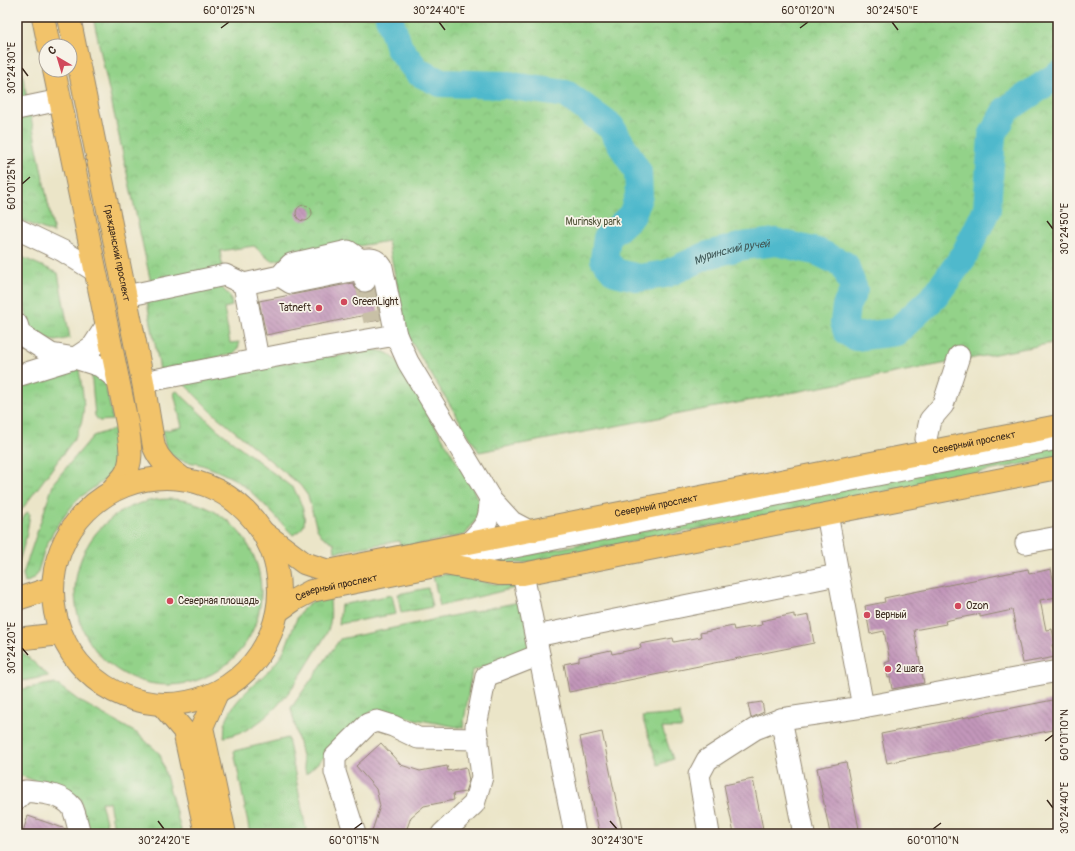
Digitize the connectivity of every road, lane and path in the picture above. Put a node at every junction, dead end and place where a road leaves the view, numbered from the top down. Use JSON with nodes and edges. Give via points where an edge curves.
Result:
{"nodes":[{"id":1,"x":43,"y":17,"type":"edge"},
{"id":2,"x":69,"y":17,"type":"edge"},
{"id":3,"x":47,"y":38,"type":"edge"},
{"id":4,"x":56,"y":78,"type":"edge"},
{"id":5,"x":60,"y":100,"type":"junction"},
{"id":6,"x":17,"y":109,"type":"edge"},
{"id":7,"x":17,"y":229,"type":"edge"},
{"id":8,"x":361,"y":260,"type":"junction"},
{"id":9,"x":95,"y":271,"type":"junction"},
{"id":10,"x":365,"y":281,"type":"tunnel mouth"},
{"id":11,"x":244,"y":284,"type":"junction"},
{"id":12,"x":126,"y":296,"type":"junction"},
{"id":13,"x":106,"y":326,"type":"junction"},
{"id":14,"x":18,"y":331,"type":"edge"},
{"id":15,"x":382,"y":331,"type":"junction"},
{"id":16,"x":959,"y":356,"type":"dead end"},
{"id":17,"x":75,"y":358,"type":"junction"},
{"id":18,"x":258,"y":359,"type":"junction"},
{"id":19,"x":20,"y":375,"type":"edge"},
{"id":20,"x":118,"y":380,"type":"junction"},
{"id":21,"x":143,"y":382,"type":"junction"},
{"id":22,"x":1058,"y":426,"type":"edge"},
{"id":23,"x":1058,"y":439,"type":"edge"},
{"id":24,"x":930,"y":452,"type":"junction"},
{"id":25,"x":1058,"y":468,"type":"edge"},
{"id":26,"x":182,"y":478,"type":"junction"},
{"id":27,"x":110,"y":492,"type":"junction"},
{"id":28,"x":490,"y":498,"type":"junction"},
{"id":29,"x":827,"y":514,"type":"junction"},
{"id":30,"x":529,"y":531,"type":"junction"},
{"id":31,"x":264,"y":533,"type":"junction"},
{"id":32,"x":1058,"y":537,"type":"edge"},
{"id":33,"x":469,"y":543,"type":"junction"},
{"id":34,"x":1026,"y":543,"type":"dead end"},
{"id":35,"x":445,"y":564,"type":"junction"},
{"id":36,"x":523,"y":574,"type":"junction"},
{"id":37,"x":838,"y":575,"type":"junction"},
{"id":38,"x":52,"y":588,"type":"junction"},
{"id":39,"x":17,"y":599,"type":"edge"},
{"id":40,"x":278,"y":611,"type":"junction"},
{"id":41,"x":60,"y":634,"type":"junction"},
{"id":42,"x":17,"y":639,"type":"edge"},
{"id":43,"x":537,"y":646,"type":"junction"},
{"id":44,"x":1058,"y":671,"type":"edge"},
{"id":45,"x":217,"y":693,"type":"junction"},
{"id":46,"x":162,"y":705,"type":"junction"},
{"id":47,"x":863,"y":707,"type":"junction"},
{"id":48,"x":781,"y":719,"type":"junction"},
{"id":49,"x":478,"y":739,"type":"junction"},
{"id":50,"x":17,"y":799,"type":"edge"},
{"id":51,"x":80,"y":834,"type":"edge"},
{"id":52,"x":206,"y":834,"type":"edge"},
{"id":53,"x":225,"y":834,"type":"edge"},
{"id":54,"x":355,"y":834,"type":"edge"},
{"id":55,"x":442,"y":834,"type":"edge"},
{"id":56,"x":574,"y":834,"type":"edge"},
{"id":57,"x":708,"y":834,"type":"edge"},
{"id":58,"x":804,"y":834,"type":"edge"}],
"edges":[{"from":1,"to":3,"type":"main road"},
{"from":2,"to":12,"type":"main road","name":"Гражданский проспект"},
{"from":4,"to":5,"type":"main road"},
{"from":5,"to":6,"type":"street"},
{"from":5,"to":9,"type":"main road"},
{"from":7,"to":9,"type":"street","via":[[64,251]]},
{"from":8,"to":10,"type":"street"},
{"from":8,"to":11,"type":"street","via":[[348,251],[291,264],[280,276]]},
{"from":8,"to":15,"type":"street","via":[[372,258],[382,267]]},
{"from":9,"to":13,"type":"main road"},
{"from":11,"to":12,"type":"street","via":[[225,275]]},
{"from":11,"to":18,"type":"street"},
{"from":12,"to":21,"type":"main road","name":"Гражданский проспект"},
{"from":13,"to":17,"type":"street","via":[[93,346]]},
{"from":13,"to":20,"type":"main road"},
{"from":14,"to":17,"type":"street","via":[[51,354]]},
{"from":14,"to":19,"type":"street","via":[[26,355]]},
{"from":15,"to":18,"type":"street"},
{"from":15,"to":28,"type":"street","via":[[408,362]]},
{"from":16,"to":24,"type":"street","via":[[943,405],[930,420],[926,438]]},
{"from":17,"to":19,"type":"street"},
{"from":17,"to":20,"type":"street","via":[[100,366]]},
{"from":18,"to":21,"type":"street"},
{"from":20,"to":27,"type":"main road","via":[[131,453],[130,464],[124,476]]},
{"from":21,"to":26,"type":"main road","name":"Гражданский проспект","via":[[154,447],[165,466]]},
{"from":22,"to":24,"type":"main road","name":"Северный проспект"},
{"from":23,"to":35,"type":"street","name":"Северный проспект","via":[[496,550]]},
{"from":24,"to":30,"type":"main road","name":"Северный проспект"},
{"from":25,"to":29,"type":"main road","name":"Северный проспект"},
{"from":26,"to":27,"type":"main road","via":[[133,482]]},
{"from":26,"to":31,"type":"main road","via":[[206,485],[229,497],[248,513]]},
{"from":27,"to":38,"type":"main road","via":[[87,509],[68,532],[56,559]]},
{"from":28,"to":30,"type":"street","via":[[512,522]]},
{"from":28,"to":33,"type":"street","via":[[490,513],[486,526]]},
{"from":29,"to":36,"type":"main road","name":"Северный проспект"},
{"from":29,"to":37,"type":"street"},
{"from":30,"to":33,"type":"main road","name":"Северный проспект"},
{"from":31,"to":33,"type":"main road","name":"Северный проспект","via":[[304,563],[328,571]]},
{"from":31,"to":40,"type":"main road","via":[[277,568]]},
{"from":32,"to":34,"type":"street"},
{"from":35,"to":36,"type":"main road","name":"Северный проспект","via":[[499,574]]},
{"from":35,"to":40,"type":"main road","name":"Северный проспект","via":[[311,591]]},
{"from":36,"to":43,"type":"street"},
{"from":37,"to":43,"type":"street"},
{"from":37,"to":47,"type":"street"},
{"from":38,"to":39,"type":"main road"},
{"from":38,"to":41,"type":"main road","via":[[53,612]]},
{"from":40,"to":45,"type":"main road","via":[[268,641],[259,657],[238,679]]},
{"from":41,"to":42,"type":"main road"},
{"from":41,"to":46,"type":"main road","via":[[76,662],[100,685],[130,700]]},
{"from":43,"to":49,"type":"street","via":[[486,676],[476,726]]},
{"from":43,"to":56,"type":"street"},
{"from":44,"to":47,"type":"street"},
{"from":45,"to":46,"type":"main road","via":[[200,700]]},
{"from":45,"to":53,"type":"main road","via":[[202,727]]},
{"from":46,"to":52,"type":"main road","via":[[184,731]]},
{"from":47,"to":48,"type":"street"},
{"from":48,"to":57,"type":"street","via":[[755,729],[707,760],[698,775]]},
{"from":48,"to":58,"type":"street"},
{"from":49,"to":54,"type":"street","via":[[418,738],[378,721],[368,724],[335,757],[335,772]]},
{"from":49,"to":55,"type":"street","via":[[482,777],[474,804]]},
{"from":50,"to":51,"type":"street","via":[[25,790],[51,794],[63,800],[72,807]]}]}
